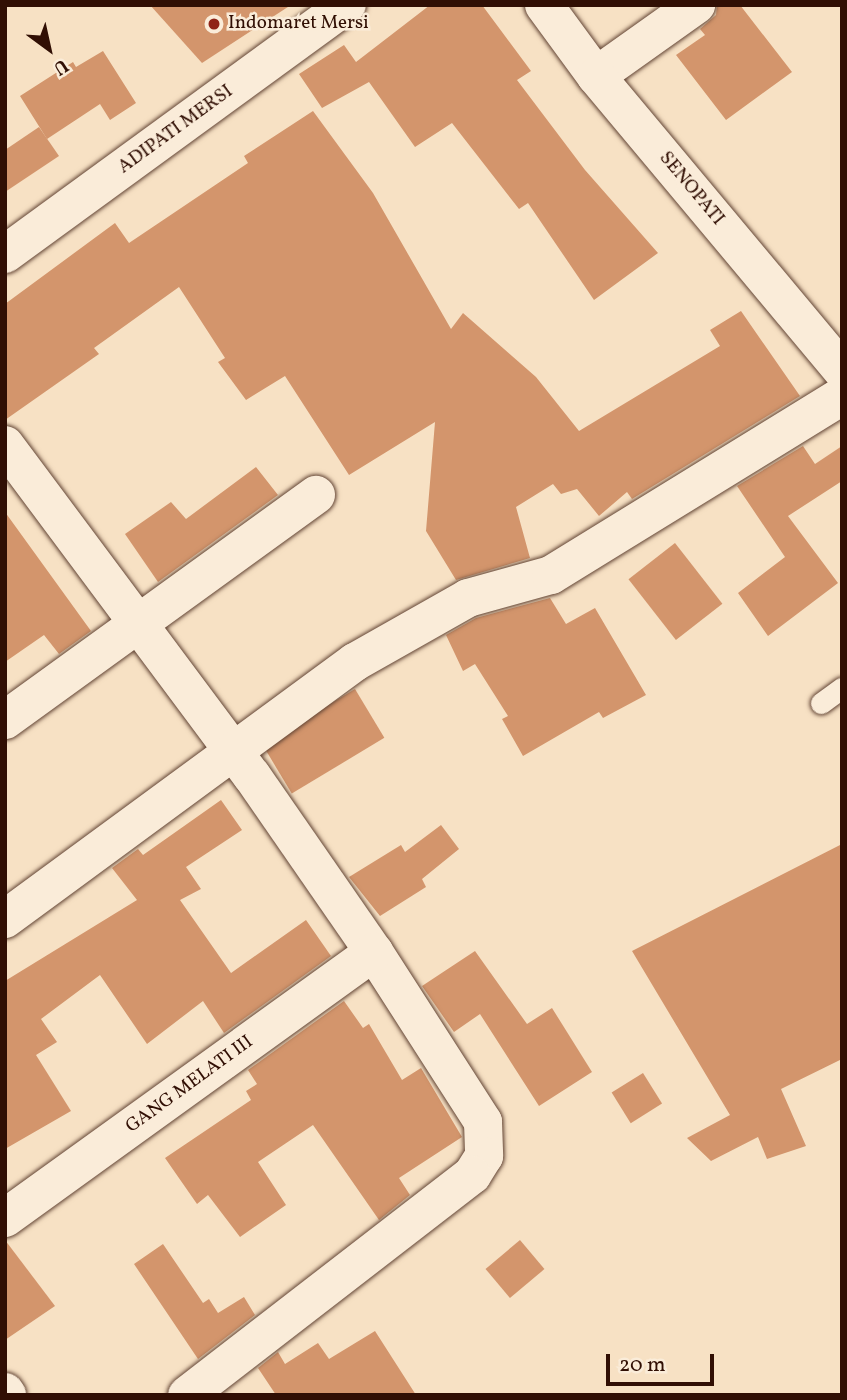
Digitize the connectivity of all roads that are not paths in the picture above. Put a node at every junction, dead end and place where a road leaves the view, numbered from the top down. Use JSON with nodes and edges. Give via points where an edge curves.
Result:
{"nodes":[{"id":1,"x":347,"y":5,"type":"edge"},
{"id":2,"x":544,"y":5,"type":"edge"},
{"id":3,"x":696,"y":5,"type":"edge"},
{"id":4,"x":596,"y":76,"type":"junction"},
{"id":5,"x":5,"y":254,"type":"edge"},
{"id":6,"x":842,"y":370,"type":"edge"},
{"id":7,"x":842,"y":396,"type":"edge"},
{"id":8,"x":5,"y":445,"type":"edge"},
{"id":9,"x":316,"y":495,"type":"dead end"},
{"id":10,"x":139,"y":622,"type":"junction"},
{"id":11,"x":842,"y":688,"type":"edge"},
{"id":12,"x":821,"y":703,"type":"dead end"},
{"id":13,"x":5,"y":720,"type":"edge"},
{"id":14,"x":232,"y":750,"type":"junction"},
{"id":15,"x":5,"y":919,"type":"edge"},
{"id":16,"x":374,"y":951,"type":"junction"},
{"id":17,"x":5,"y":1218,"type":"edge"},
{"id":18,"x":187,"y":1395,"type":"edge"}],
"edges":[{"from":1,"to":5,"type":"street","name":"ADIPATI MERSI"},
{"from":2,"to":4,"type":"street","name":"SENOPATI"},
{"from":3,"to":4,"type":"street"},
{"from":4,"to":6,"type":"street","name":"SENOPATI"},
{"from":7,"to":14,"type":"street","via":[[551,575],[468,598],[439,611],[355,662]]},
{"from":8,"to":10,"type":"street"},
{"from":9,"to":10,"type":"street"},
{"from":10,"to":13,"type":"street"},
{"from":10,"to":14,"type":"street"},
{"from":11,"to":12,"type":"lane"},
{"from":14,"to":15,"type":"street"},
{"from":14,"to":16,"type":"street"},
{"from":16,"to":17,"type":"street","name":"GANG MELATI III"},
{"from":16,"to":18,"type":"street","via":[[483,1122],[484,1156],[472,1175]]}]}
